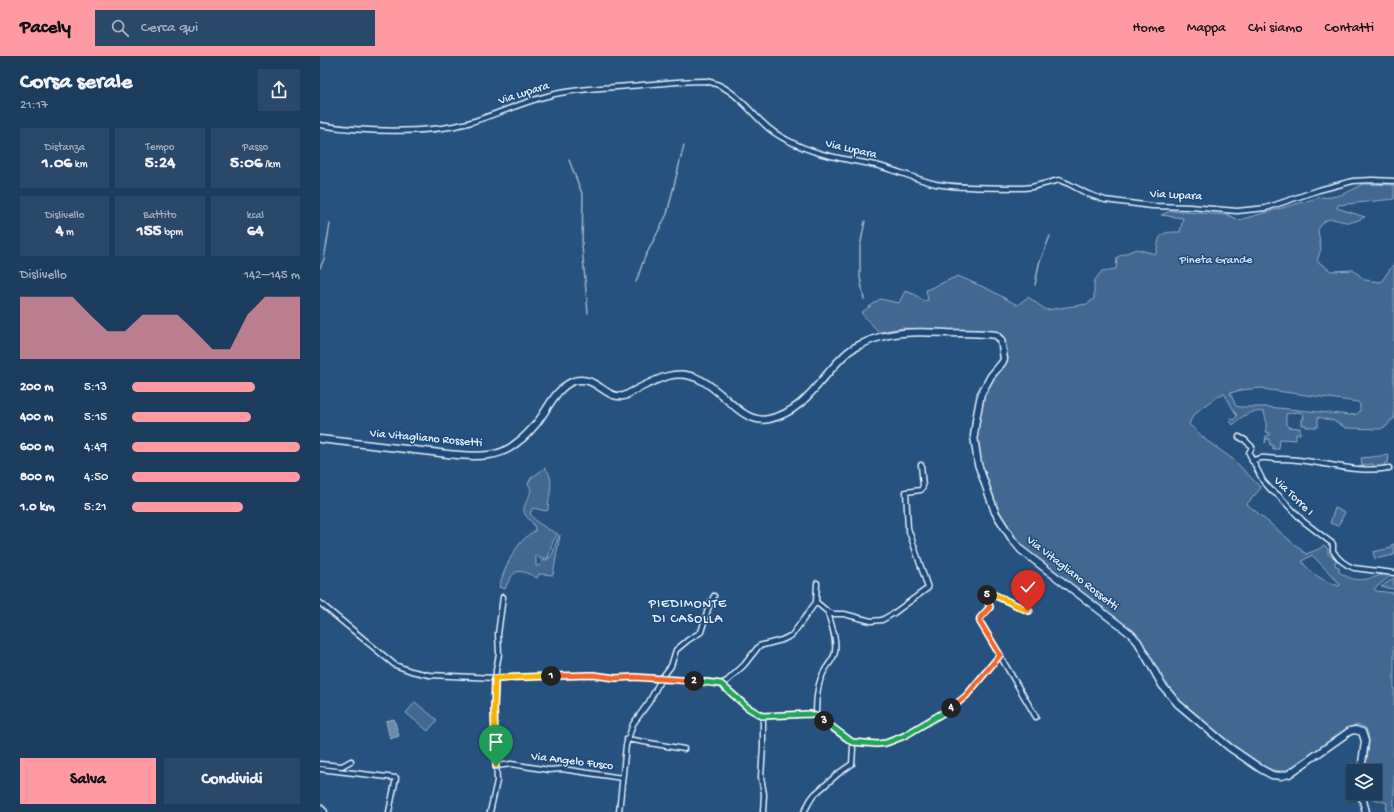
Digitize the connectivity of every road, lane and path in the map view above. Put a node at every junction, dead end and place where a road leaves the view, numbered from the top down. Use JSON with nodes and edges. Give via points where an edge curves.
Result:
{"nodes":[{"id":1,"x":320,"y":125,"type":"edge"},
{"id":2,"x":1394,"y":181,"type":"edge"},
{"id":3,"x":1239,"y":437,"type":"dead end"},
{"id":4,"x":320,"y":439,"type":"edge"},
{"id":5,"x":1252,"y":461,"type":"junction"},
{"id":6,"x":921,"y":465,"type":"dead end"},
{"id":7,"x":1389,"y":468,"type":"tunnel mouth"},
{"id":8,"x":1394,"y":573,"type":"edge"},
{"id":9,"x":817,"y":583,"type":"dead end"},
{"id":10,"x":714,"y":596,"type":"dead end"},
{"id":11,"x":502,"y":597,"type":"dead end"},
{"id":12,"x":816,"y":602,"type":"junction"},
{"id":13,"x":320,"y":603,"type":"edge"},
{"id":14,"x":1030,"y":611,"type":"dead end"},
{"id":15,"x":828,"y":612,"type":"junction"},
{"id":16,"x":1000,"y":655,"type":"junction"},
{"id":17,"x":495,"y":678,"type":"junction"},
{"id":18,"x":661,"y":679,"type":"junction"},
{"id":19,"x":721,"y":684,"type":"junction"},
{"id":20,"x":762,"y":716,"type":"junction"},
{"id":21,"x":816,"y":716,"type":"junction"},
{"id":22,"x":1036,"y":717,"type":"dead end"},
{"id":23,"x":627,"y":739,"type":"junction"},
{"id":24,"x":852,"y":742,"type":"junction"},
{"id":25,"x":684,"y":749,"type":"dead end"},
{"id":26,"x":351,"y":761,"type":"dead end"},
{"id":27,"x":320,"y":764,"type":"edge"},
{"id":28,"x":1362,"y":764,"type":"edge"},
{"id":29,"x":496,"y":766,"type":"junction"},
{"id":30,"x":320,"y":769,"type":"edge"},
{"id":31,"x":622,"y":778,"type":"junction"},
{"id":32,"x":1363,"y":800,"type":"edge"},
{"id":33,"x":320,"y":808,"type":"edge"},
{"id":34,"x":324,"y":812,"type":"edge"},
{"id":35,"x":389,"y":812,"type":"edge"},
{"id":36,"x":490,"y":812,"type":"edge"},
{"id":37,"x":619,"y":812,"type":"edge"},
{"id":38,"x":763,"y":812,"type":"edge"},
{"id":39,"x":804,"y":812,"type":"edge"},
{"id":40,"x":1366,"y":812,"type":"edge"}],
"edges":[{"from":1,"to":2,"type":"street","name":"Via Lupara","via":[[391,130],[444,127],[469,122],[545,96],[598,88],[705,80],[731,92],[763,124],[794,144],[937,184],[1024,188],[1059,180],[1105,200],[1152,206],[1237,211],[1266,208],[1353,180]]},
{"from":3,"to":5,"type":"street","name":"Via Torre I","via":[[1252,447],[1249,453]]},
{"from":4,"to":28,"type":"street","name":"Via Vitagliano Rossetti","via":[[458,455],[490,455],[507,450],[520,441],[536,424],[557,394],[570,383],[580,380],[592,382],[619,397],[658,379],[674,375],[687,376],[708,384],[746,416],[765,420],[786,413],[800,404],[848,352],[877,338],[907,332],[996,335],[1000,340],[1004,359],[981,394],[974,436],[978,464],[995,512],[1016,544],[1030,558],[1131,634],[1162,685],[1178,704],[1229,747],[1262,769],[1281,776],[1290,774],[1355,730],[1362,732],[1365,741]]},
{"from":5,"to":7,"type":"street","via":[[1289,458],[1361,470]]},
{"from":5,"to":8,"type":"street","name":"Via Torre I","via":[[1260,477],[1272,491],[1303,521],[1333,544],[1333,551],[1348,566]]},
{"from":6,"to":15,"type":"street","via":[[921,490],[906,492],[908,528],[928,588],[882,620],[871,621]]},
{"from":9,"to":12,"type":"street"},
{"from":10,"to":18,"type":"street","via":[[701,632],[676,650],[671,666]]},
{"from":11,"to":17,"type":"street"},
{"from":12,"to":15,"type":"street"},
{"from":12,"to":19,"type":"street","via":[[792,635],[759,646],[744,665]]},
{"from":13,"to":17,"type":"street","via":[[395,664],[411,671],[430,675]]},
{"from":14,"to":16,"type":"street","via":[[993,594],[986,596],[990,607],[980,618],[980,622]]},
{"from":15,"to":21,"type":"street","via":[[835,635],[836,650],[834,658],[827,665],[821,678]]},
{"from":16,"to":22,"type":"street"},
{"from":16,"to":24,"type":"street","via":[[955,706],[904,736],[886,743]]},
{"from":17,"to":18,"type":"street","via":[[593,675]]},
{"from":17,"to":29,"type":"street"},
{"from":18,"to":19,"type":"street"},
{"from":18,"to":23,"type":"street","via":[[633,724]]},
{"from":19,"to":20,"type":"street","via":[[747,707]]},
{"from":20,"to":21,"type":"street"},
{"from":20,"to":38,"type":"street"},
{"from":21,"to":24,"type":"street"},
{"from":23,"to":25,"type":"street"},
{"from":23,"to":31,"type":"street"},
{"from":24,"to":39,"type":"street","via":[[852,764],[815,794]]},
{"from":26,"to":27,"type":"street","via":[[342,766]]},
{"from":29,"to":31,"type":"street","name":"Via Angelo Fusco","via":[[511,764]]},
{"from":29,"to":36,"type":"street","via":[[497,781]]},
{"from":30,"to":35,"type":"street","via":[[396,778]]},
{"from":31,"to":37,"type":"street"},
{"from":32,"to":40,"type":"street"},
{"from":33,"to":34,"type":"street"}]}
